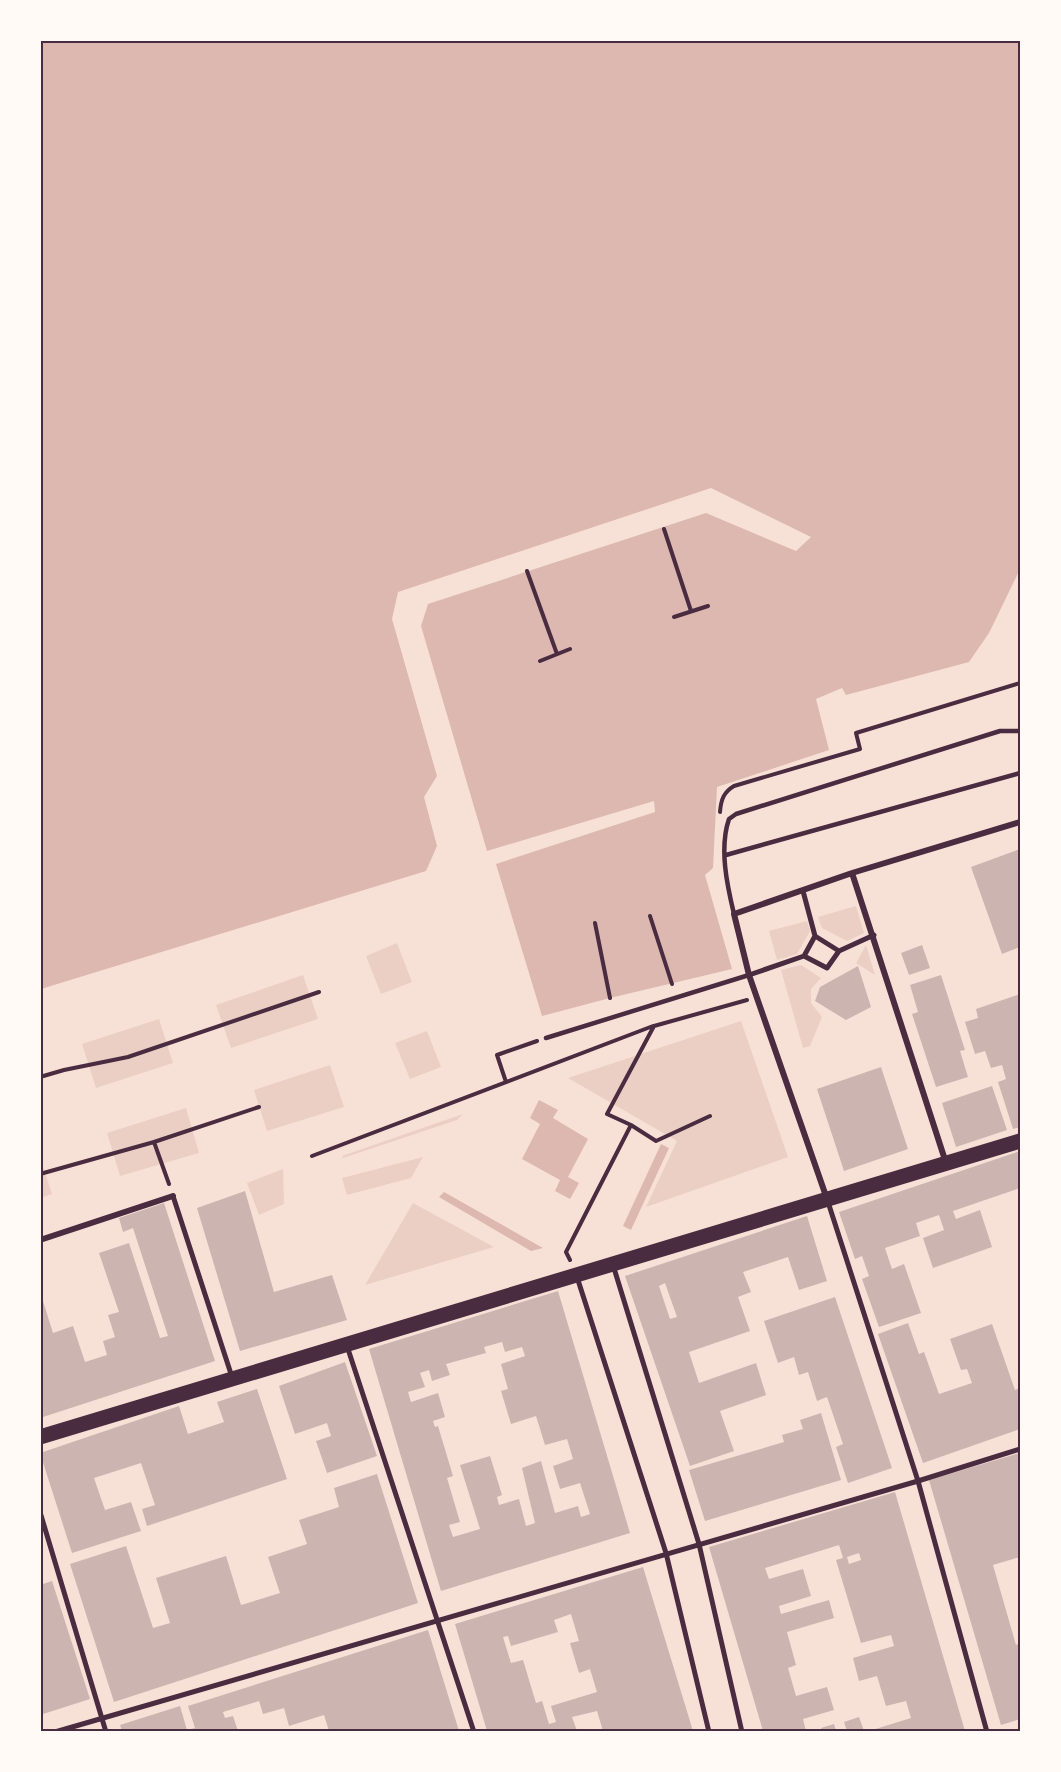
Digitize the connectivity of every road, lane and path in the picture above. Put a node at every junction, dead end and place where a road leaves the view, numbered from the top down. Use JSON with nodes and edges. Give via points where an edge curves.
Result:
{"nodes":[{"id":1,"x":664,"y":529,"type":"dead end"},
{"id":2,"x":527,"y":571,"type":"dead end"},
{"id":3,"x":708,"y":606,"type":"dead end"},
{"id":4,"x":692,"y":611,"type":"junction"},
{"id":5,"x":674,"y":617,"type":"dead end"},
{"id":6,"x":570,"y":649,"type":"dead end"},
{"id":7,"x":557,"y":654,"type":"junction"},
{"id":8,"x":540,"y":661,"type":"dead end"},
{"id":9,"x":1020,"y":683,"type":"edge"},
{"id":10,"x":1020,"y":730,"type":"edge"},
{"id":11,"x":860,"y":749,"type":"dead end"},
{"id":12,"x":1020,"y":773,"type":"edge"},
{"id":13,"x":1020,"y":822,"type":"edge"},
{"id":14,"x":726,"y":855,"type":"junction"},
{"id":15,"x":852,"y":873,"type":"junction"},
{"id":16,"x":802,"y":891,"type":"junction"},
{"id":17,"x":734,"y":914,"type":"junction"},
{"id":18,"x":650,"y":916,"type":"dead end"},
{"id":19,"x":595,"y":923,"type":"dead end"},
{"id":20,"x":815,"y":936,"type":"junction"},
{"id":21,"x":874,"y":936,"type":"junction"},
{"id":22,"x":839,"y":951,"type":"junction"},
{"id":23,"x":804,"y":956,"type":"junction"},
{"id":24,"x":749,"y":975,"type":"junction"},
{"id":25,"x":672,"y":984,"type":"dead end"},
{"id":26,"x":319,"y":992,"type":"dead end"},
{"id":27,"x":756,"y":997,"type":"junction"},
{"id":28,"x":610,"y":998,"type":"dead end"},
{"id":29,"x":654,"y":1026,"type":"junction"},
{"id":30,"x":546,"y":1038,"type":"dead end"},
{"id":31,"x":524,"y":1045,"type":"dead end"},
{"id":32,"x":40,"y":1077,"type":"edge"},
{"id":33,"x":506,"y":1082,"type":"junction"},
{"id":34,"x":259,"y":1107,"type":"dead end"},
{"id":35,"x":710,"y":1116,"type":"dead end"},
{"id":36,"x":631,"y":1125,"type":"junction"},
{"id":37,"x":1020,"y":1141,"type":"edge"},
{"id":38,"x":154,"y":1142,"type":"junction"},
{"id":39,"x":312,"y":1156,"type":"dead end"},
{"id":40,"x":946,"y":1163,"type":"junction"},
{"id":41,"x":40,"y":1174,"type":"edge"},
{"id":42,"x":174,"y":1196,"type":"junction"},
{"id":43,"x":827,"y":1199,"type":"junction"},
{"id":44,"x":40,"y":1240,"type":"edge"},
{"id":45,"x":612,"y":1264,"type":"junction"},
{"id":46,"x":576,"y":1275,"type":"junction"},
{"id":47,"x":347,"y":1344,"type":"junction"},
{"id":48,"x":233,"y":1379,"type":"junction"},
{"id":49,"x":40,"y":1437,"type":"edge"},
{"id":50,"x":1020,"y":1449,"type":"edge"},
{"id":51,"x":918,"y":1481,"type":"junction"},
{"id":52,"x":40,"y":1512,"type":"edge"},
{"id":53,"x":699,"y":1544,"type":"junction"},
{"id":54,"x":666,"y":1553,"type":"junction"},
{"id":55,"x":438,"y":1620,"type":"junction"},
{"id":56,"x":102,"y":1718,"type":"junction"},
{"id":57,"x":55,"y":1731,"type":"edge"},
{"id":58,"x":106,"y":1731,"type":"edge"},
{"id":59,"x":474,"y":1731,"type":"edge"},
{"id":60,"x":709,"y":1731,"type":"edge"},
{"id":61,"x":742,"y":1731,"type":"edge"},
{"id":62,"x":987,"y":1731,"type":"edge"}],
"edges":[{"from":1,"to":4,"type":"path"},
{"from":2,"to":7,"type":"path"},
{"from":3,"to":4,"type":"path"},
{"from":4,"to":5,"type":"path"},
{"from":6,"to":7,"type":"path"},
{"from":7,"to":8,"type":"path"},
{"from":9,"to":11,"type":"path","via":[[856,733]]},
{"from":10,"to":14,"type":"lane","via":[[1000,731],[746,810],[729,819],[724,838]]},
{"from":12,"to":14,"type":"lane"},
{"from":13,"to":15,"type":"street"},
{"from":14,"to":17,"type":"lane"},
{"from":15,"to":16,"type":"street"},
{"from":15,"to":21,"type":"street"},
{"from":16,"to":17,"type":"street"},
{"from":16,"to":20,"type":"street"},
{"from":17,"to":24,"type":"street"},
{"from":18,"to":25,"type":"path"},
{"from":19,"to":28,"type":"path"},
{"from":20,"to":22,"type":"street"},
{"from":20,"to":23,"type":"street"},
{"from":21,"to":22,"type":"street"},
{"from":21,"to":40,"type":"street"},
{"from":22,"to":23,"type":"street","via":[[826,968]]},
{"from":23,"to":24,"type":"street"},
{"from":24,"to":27,"type":"street"},
{"from":24,"to":30,"type":"lane"},
{"from":26,"to":32,"type":"path","via":[[128,1057]]},
{"from":27,"to":29,"type":"path"},
{"from":27,"to":43,"type":"street"},
{"from":29,"to":33,"type":"path"},
{"from":29,"to":36,"type":"path","via":[[607,1114]]},
{"from":31,"to":33,"type":"path","via":[[497,1055]]},
{"from":33,"to":39,"type":"path"},
{"from":34,"to":38,"type":"path"},
{"from":35,"to":36,"type":"path","via":[[656,1141]]},
{"from":36,"to":46,"type":"path","via":[[566,1252]]},
{"from":37,"to":40,"type":"main road"},
{"from":38,"to":41,"type":"path"},
{"from":38,"to":42,"type":"path"},
{"from":40,"to":43,"type":"main road"},
{"from":42,"to":44,"type":"street"},
{"from":42,"to":48,"type":"street"},
{"from":43,"to":45,"type":"main road"},
{"from":43,"to":51,"type":"street"},
{"from":45,"to":46,"type":"main road"},
{"from":45,"to":53,"type":"street"},
{"from":46,"to":47,"type":"main road"},
{"from":46,"to":54,"type":"street"},
{"from":47,"to":48,"type":"main road"},
{"from":47,"to":55,"type":"street"},
{"from":48,"to":49,"type":"main road"},
{"from":50,"to":51,"type":"street"},
{"from":51,"to":53,"type":"street"},
{"from":51,"to":62,"type":"street"},
{"from":52,"to":56,"type":"street"},
{"from":53,"to":54,"type":"street"},
{"from":53,"to":61,"type":"street"},
{"from":54,"to":55,"type":"street"},
{"from":54,"to":60,"type":"street"},
{"from":55,"to":56,"type":"street"},
{"from":55,"to":59,"type":"street"},
{"from":56,"to":57,"type":"street"},
{"from":56,"to":58,"type":"street"}]}
